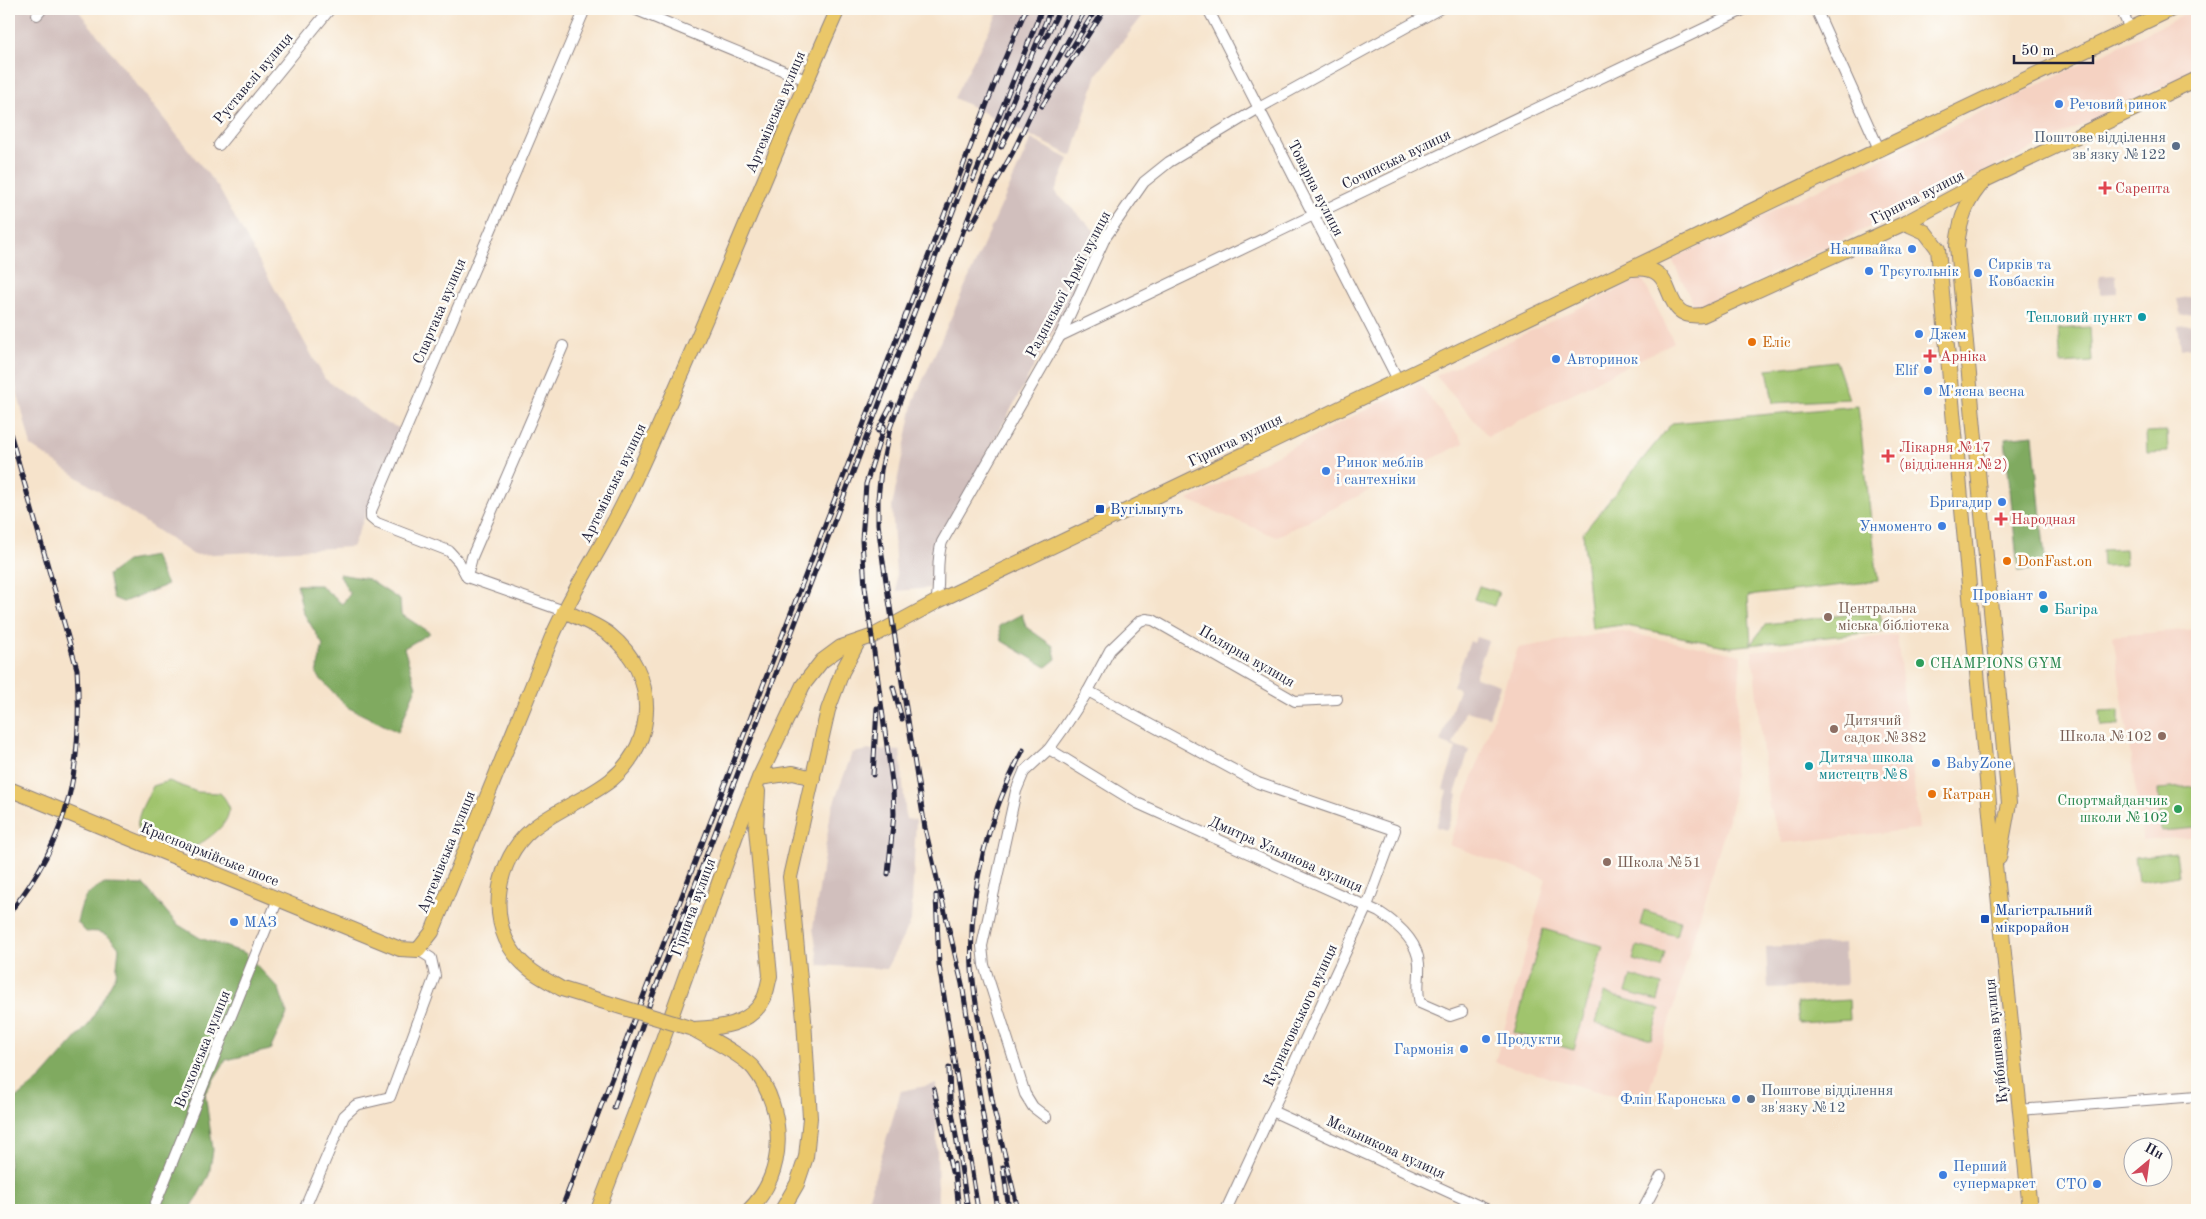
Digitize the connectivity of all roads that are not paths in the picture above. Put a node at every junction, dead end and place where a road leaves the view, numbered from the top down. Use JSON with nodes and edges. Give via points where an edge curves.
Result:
{"nodes":[{"id":1,"x":330,"y":9,"type":"edge"},
{"id":2,"x":585,"y":9,"type":"edge"},
{"id":3,"x":634,"y":9,"type":"edge"},
{"id":4,"x":838,"y":9,"type":"edge"},
{"id":5,"x":1208,"y":9,"type":"edge"},
{"id":6,"x":1439,"y":9,"type":"edge"},
{"id":7,"x":1745,"y":9,"type":"edge"},
{"id":8,"x":1816,"y":9,"type":"edge"},
{"id":9,"x":2121,"y":9,"type":"edge"},
{"id":10,"x":2172,"y":9,"type":"edge"},
{"id":11,"x":2130,"y":29,"type":"junction"},
{"id":12,"x":2197,"y":79,"type":"edge"},
{"id":13,"x":806,"y":80,"type":"junction"},
{"id":14,"x":1259,"y":108,"type":"junction"},
{"id":15,"x":219,"y":145,"type":"dead end"},
{"id":16,"x":1879,"y":150,"type":"junction"},
{"id":17,"x":1985,"y":180,"type":"junction"},
{"id":18,"x":1313,"y":215,"type":"junction"},
{"id":19,"x":1905,"y":224,"type":"junction"},
{"id":20,"x":1957,"y":246,"type":"junction"},
{"id":21,"x":1675,"y":247,"type":"junction"},
{"id":22,"x":1938,"y":250,"type":"junction"},
{"id":23,"x":1628,"y":270,"type":"junction"},
{"id":24,"x":1664,"y":280,"type":"junction"},
{"id":25,"x":1060,"y":336,"type":"junction"},
{"id":26,"x":564,"y":346,"type":"dead end"},
{"id":27,"x":1398,"y":380,"type":"junction"},
{"id":28,"x":467,"y":577,"type":"junction"},
{"id":29,"x":936,"y":602,"type":"junction"},
{"id":30,"x":564,"y":611,"type":"junction"},
{"id":31,"x":858,"y":642,"type":"junction"},
{"id":32,"x":1088,"y":691,"type":"junction"},
{"id":33,"x":1337,"y":699,"type":"dead end"},
{"id":34,"x":1049,"y":749,"type":"junction"},
{"id":35,"x":759,"y":778,"type":"junction"},
{"id":36,"x":813,"y":778,"type":"junction"},
{"id":37,"x":9,"y":789,"type":"edge"},
{"id":38,"x":2009,"y":803,"type":"junction"},
{"id":39,"x":1990,"y":804,"type":"junction"},
{"id":40,"x":1997,"y":869,"type":"junction"},
{"id":41,"x":278,"y":899,"type":"junction"},
{"id":42,"x":1367,"y":906,"type":"junction"},
{"id":43,"x":418,"y":950,"type":"junction"},
{"id":44,"x":1462,"y":1012,"type":"dead end"},
{"id":45,"x":692,"y":1029,"type":"junction"},
{"id":46,"x":2197,"y":1096,"type":"edge"},
{"id":47,"x":2019,"y":1110,"type":"junction"},
{"id":48,"x":1272,"y":1111,"type":"junction"},
{"id":49,"x":1046,"y":1117,"type":"dead end"},
{"id":50,"x":1661,"y":1176,"type":"dead end"},
{"id":51,"x":153,"y":1210,"type":"edge"},
{"id":52,"x":304,"y":1210,"type":"edge"},
{"id":53,"x":598,"y":1210,"type":"edge"},
{"id":54,"x":749,"y":1210,"type":"edge"},
{"id":55,"x":782,"y":1210,"type":"edge"},
{"id":56,"x":1226,"y":1210,"type":"edge"},
{"id":57,"x":1488,"y":1210,"type":"edge"},
{"id":58,"x":1643,"y":1210,"type":"edge"},
{"id":59,"x":2030,"y":1210,"type":"edge"}],
"edges":[{"from":1,"to":15,"type":"street","name":"Руставелі вулиця"},
{"from":2,"to":28,"type":"street","name":"Спартака вулиця","via":[[371,511],[371,518],[377,523],[449,551]]},
{"from":3,"to":13,"type":"street"},
{"from":4,"to":13,"type":"main road","name":"Артемівська вулиця"},
{"from":5,"to":14,"type":"street","name":"Товарна вулиця"},
{"from":6,"to":14,"type":"street","name":"Радянської Армії вулиця"},
{"from":7,"to":18,"type":"street","name":"Сочинська вулиця"},
{"from":8,"to":16,"type":"street"},
{"from":9,"to":11,"type":"street"},
{"from":10,"to":11,"type":"main road","name":"Гірнича вулиця"},
{"from":11,"to":16,"type":"main road","name":"Гірнича вулиця"},
{"from":12,"to":17,"type":"main road","name":"Гірнича вулиця"},
{"from":13,"to":30,"type":"main road","name":"Артемівська вулиця","via":[[629,492]]},
{"from":14,"to":18,"type":"street","name":"Товарна вулиця"},
{"from":14,"to":25,"type":"street","name":"Радянської Армії вулиця","via":[[1169,162],[1144,182],[1105,238]]},
{"from":16,"to":21,"type":"main road","name":"Гірнича вулиця"},
{"from":17,"to":19,"type":"main road","name":"Гірнича вулиця"},
{"from":17,"to":20,"type":"main road","name":"Куйбишева вулиця","via":[[1963,212]]},
{"from":18,"to":25,"type":"street","name":"Сочинська вулиця"},
{"from":18,"to":27,"type":"street","name":"Товарна вулиця"},
{"from":19,"to":22,"type":"main road","via":[[1925,232]]},
{"from":19,"to":24,"type":"main road","name":"Гірнича вулиця","via":[[1703,315],[1694,316],[1680,311]]},
{"from":20,"to":22,"type":"main road","via":[[1946,241]]},
{"from":20,"to":38,"type":"main road","name":"Куйбишева вулиця"},
{"from":21,"to":23,"type":"main road","name":"Гірнича вулиця"},
{"from":21,"to":24,"type":"main road","via":[[1665,260]]},
{"from":22,"to":39,"type":"main road","name":"Куйбишева вулиця"},
{"from":23,"to":24,"type":"main road","name":"Гірнича вулиця","via":[[1650,268]]},
{"from":23,"to":27,"type":"main road","name":"Гірнича вулиця"},
{"from":25,"to":29,"type":"street","name":"Радянської Армії вулиця","via":[[942,542]]},
{"from":26,"to":28,"type":"street","via":[[472,557]]},
{"from":27,"to":29,"type":"main road","name":"Гірнича вулиця"},
{"from":28,"to":30,"type":"street"},
{"from":29,"to":31,"type":"main road","name":"Гірнича вулиця"},
{"from":30,"to":43,"type":"main road","name":"Артемівська вулиця","via":[[432,932]]},
{"from":30,"to":45,"type":"main road","bridge":true,"via":[[610,635],[626,652],[644,688],[648,707],[646,726],[624,768],[610,781],[531,830],[516,847],[498,889],[498,911],[503,932],[514,953],[530,971],[562,989]]},
{"from":31,"to":35,"type":"main road","name":"Гірнича вулиця","via":[[841,647],[822,661],[803,685]]},
{"from":31,"to":36,"type":"main road","via":[[842,672],[828,710]]},
{"from":32,"to":33,"type":"street","name":"Полярна вулиця","via":[[1110,650],[1146,619],[1295,701]]},
{"from":32,"to":34,"type":"street"},
{"from":32,"to":42,"type":"street","name":"Курнатовського вулиця","via":[[1258,783],[1395,830]]},
{"from":34,"to":42,"type":"street","name":"Дмитра Ульянова вулиця","via":[[1137,803]]},
{"from":34,"to":49,"type":"street","via":[[1030,764],[1020,781],[982,946],[984,965],[1026,1094],[1033,1107]]},
{"from":35,"to":36,"type":"main road","via":[[793,773]]},
{"from":35,"to":45,"type":"main road","via":[[756,829],[770,976],[764,999],[746,1019],[724,1027]]},
{"from":35,"to":53,"type":"main road","name":"Гірнича вулиця"},
{"from":36,"to":55,"type":"main road","via":[[790,877],[810,1118],[806,1157],[797,1184]]},
{"from":37,"to":41,"type":"main road","name":"Красноармійське шосе"},
{"from":38,"to":39,"type":"main road","via":[[2001,813]]},
{"from":38,"to":40,"type":"main road","name":"Куйбишева вулиця"},
{"from":39,"to":40,"type":"main road","name":"Куйбишева вулиця"},
{"from":40,"to":47,"type":"main road","name":"Куйбишева вулиця"},
{"from":41,"to":43,"type":"main road","name":"Красноармійське шосе","via":[[400,949]]},
{"from":41,"to":51,"type":"street","name":"Волховська вулиця"},
{"from":42,"to":44,"type":"street","name":"Дмитра Ульянова вулиця","via":[[1405,932],[1419,961],[1420,1003],[1450,1016]]},
{"from":42,"to":48,"type":"street","name":"Курнатовського вулиця"},
{"from":43,"to":52,"type":"street","via":[[431,958],[435,976],[390,1097],[356,1105],[344,1116]]},
{"from":45,"to":54,"type":"main road","via":[[753,1068],[770,1097],[778,1134],[777,1157],[758,1202]]},
{"from":46,"to":47,"type":"street"},
{"from":47,"to":59,"type":"main road","name":"Куйбишева вулиця"},
{"from":48,"to":56,"type":"street","name":"Курнатовського вулиця"},
{"from":48,"to":57,"type":"street","name":"Мельникова вулиця"},
{"from":50,"to":58,"type":"street"}]}
